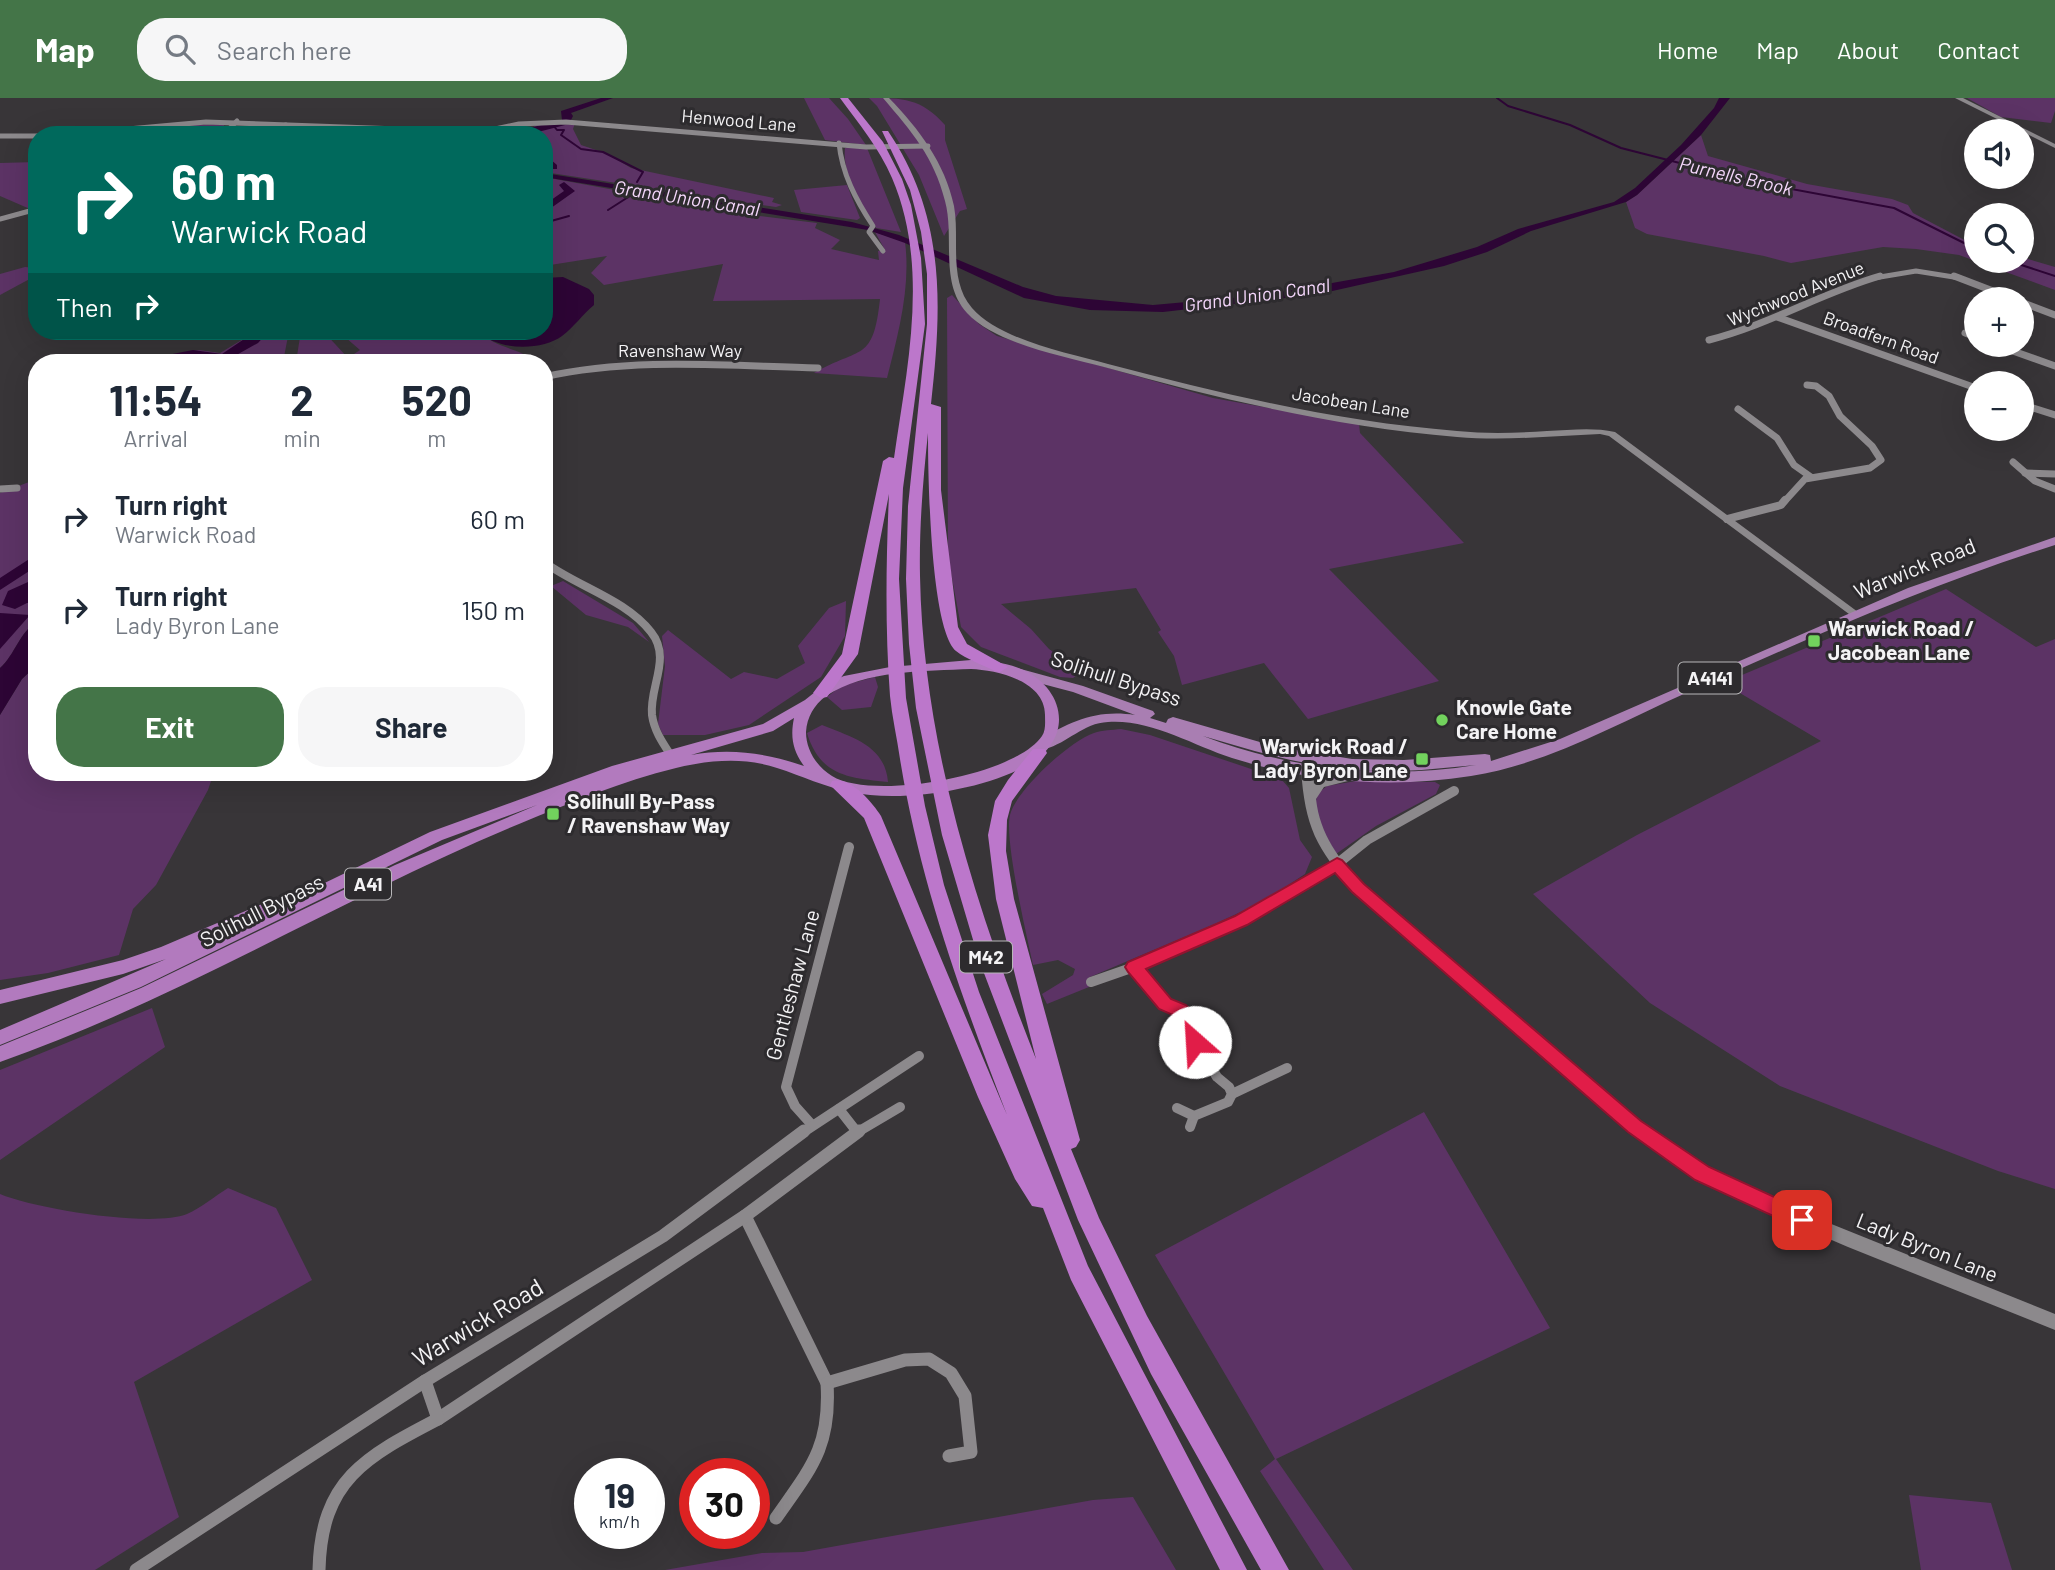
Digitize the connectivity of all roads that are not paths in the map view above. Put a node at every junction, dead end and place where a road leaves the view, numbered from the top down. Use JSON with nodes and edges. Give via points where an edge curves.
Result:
{"nodes":[{"id":1,"x":844,"y":98,"type":"edge"},
{"id":2,"x":886,"y":98,"type":"edge"},
{"id":3,"x":1958,"y":98,"type":"edge"},
{"id":4,"x":875,"y":120,"type":"dead end"},
{"id":5,"x":237,"y":121,"type":"junction"},
{"id":6,"x":289,"y":123,"type":"junction"},
{"id":7,"x":174,"y":126,"type":"edge"},
{"id":8,"x":232,"y":126,"type":"edge"},
{"id":9,"x":280,"y":126,"type":"edge"},
{"id":10,"x":346,"y":126,"type":"edge"},
{"id":11,"x":510,"y":126,"type":"edge"},
{"id":12,"x":0,"y":136,"type":"edge"},
{"id":13,"x":28,"y":136,"type":"edge"},
{"id":14,"x":839,"y":144,"type":"junction"},
{"id":15,"x":928,"y":146,"type":"junction"},
{"id":16,"x":2055,"y":146,"type":"edge"},
{"id":17,"x":28,"y":211,"type":"edge"},
{"id":18,"x":0,"y":219,"type":"edge"},
{"id":19,"x":883,"y":251,"type":"dead end"},
{"id":20,"x":924,"y":259,"type":"junction"},
{"id":21,"x":1981,"y":287,"type":"edge"},
{"id":22,"x":926,"y":291,"type":"junction"},
{"id":23,"x":2034,"y":307,"type":"edge"},
{"id":24,"x":2055,"y":315,"type":"edge"},
{"id":25,"x":1777,"y":317,"type":"junction"},
{"id":26,"x":1709,"y":340,"type":"dead end"},
{"id":27,"x":2030,"y":357,"type":"edge"},
{"id":28,"x":2055,"y":366,"type":"edge"},
{"id":29,"x":818,"y":368,"type":"dead end"},
{"id":30,"x":553,"y":375,"type":"edge"},
{"id":31,"x":1825,"y":383,"type":"dead end"},
{"id":32,"x":1964,"y":384,"type":"edge"},
{"id":33,"x":1807,"y":385,"type":"dead end"},
{"id":34,"x":1816,"y":386,"type":"junction"},
{"id":35,"x":2034,"y":408,"type":"edge"},
{"id":36,"x":1738,"y":409,"type":"dead end"},
{"id":37,"x":2055,"y":415,"type":"edge"},
{"id":38,"x":2013,"y":463,"type":"dead end"},
{"id":39,"x":2025,"y":473,"type":"junction"},
{"id":40,"x":2055,"y":474,"type":"edge"},
{"id":41,"x":1811,"y":477,"type":"junction"},
{"id":42,"x":17,"y":488,"type":"dead end"},
{"id":43,"x":0,"y":489,"type":"edge"},
{"id":44,"x":2055,"y":489,"type":"edge"},
{"id":45,"x":1727,"y":519,"type":"junction"},
{"id":46,"x":2055,"y":541,"type":"edge"},
{"id":47,"x":553,"y":567,"type":"edge"},
{"id":48,"x":1857,"y":615,"type":"junction"},
{"id":49,"x":1000,"y":667,"type":"junction"},
{"id":50,"x":1017,"y":673,"type":"junction"},
{"id":51,"x":815,"y":698,"type":"junction"},
{"id":52,"x":1200,"y":730,"type":"junction"},
{"id":53,"x":1562,"y":743,"type":"junction"},
{"id":54,"x":1042,"y":748,"type":"junction"},
{"id":55,"x":670,"y":754,"type":"junction"},
{"id":56,"x":1277,"y":757,"type":"junction"},
{"id":57,"x":1307,"y":769,"type":"junction"},
{"id":58,"x":1362,"y":775,"type":"junction"},
{"id":59,"x":832,"y":783,"type":"junction"},
{"id":60,"x":1454,"y":791,"type":"dead end"},
{"id":61,"x":1308,"y":799,"type":"junction"},
{"id":62,"x":436,"y":836,"type":"junction"},
{"id":63,"x":849,"y":847,"type":"dead end"},
{"id":64,"x":1337,"y":864,"type":"junction"},
{"id":65,"x":1134,"y":967,"type":"junction"},
{"id":66,"x":1091,"y":982,"type":"dead end"},
{"id":67,"x":0,"y":997,"type":"edge"},
{"id":68,"x":0,"y":1038,"type":"edge"},
{"id":69,"x":0,"y":1054,"type":"edge"},
{"id":70,"x":919,"y":1056,"type":"dead end"},
{"id":71,"x":1287,"y":1068,"type":"dead end"},
{"id":72,"x":1232,"y":1094,"type":"junction"},
{"id":73,"x":900,"y":1107,"type":"dead end"},
{"id":74,"x":1177,"y":1108,"type":"dead end"},
{"id":75,"x":839,"y":1110,"type":"junction"},
{"id":76,"x":812,"y":1125,"type":"junction"},
{"id":77,"x":856,"y":1132,"type":"junction"},
{"id":78,"x":745,"y":1216,"type":"junction"},
{"id":79,"x":1061,"y":1231,"type":"junction"},
{"id":80,"x":2055,"y":1322,"type":"edge"},
{"id":81,"x":1165,"y":1377,"type":"junction"},
{"id":82,"x":425,"y":1381,"type":"junction"},
{"id":83,"x":827,"y":1383,"type":"junction"},
{"id":84,"x":438,"y":1419,"type":"junction"},
{"id":85,"x":948,"y":1456,"type":"dead end"},
{"id":86,"x":776,"y":1518,"type":"dead end"},
{"id":87,"x":136,"y":1570,"type":"edge"},
{"id":88,"x":319,"y":1570,"type":"edge"},
{"id":89,"x":1234,"y":1570,"type":"edge"},
{"id":90,"x":1276,"y":1570,"type":"edge"}],
"edges":[{"from":1,"to":20,"type":"highway","number":"M42","via":[[887,157]]},
{"from":2,"to":15,"type":"street"},
{"from":3,"to":16,"type":"street"},
{"from":4,"to":20,"type":"highway","number":"M42","via":[[899,154],[915,191],[927,235]]},
{"from":5,"to":6,"type":"street"},
{"from":5,"to":7,"type":"street"},
{"from":5,"to":8,"type":"street"},
{"from":6,"to":9,"type":"street"},
{"from":6,"to":10,"type":"street","name":"Henwood Lane"},
{"from":11,"to":14,"type":"street","name":"Henwood Lane","via":[[566,122]]},
{"from":12,"to":13,"type":"street"},
{"from":14,"to":15,"type":"street","name":"Henwood Lane"},
{"from":14,"to":19,"type":"street","via":[[841,165]]},
{"from":15,"to":45,"type":"street","name":"Jacobean Lane","via":[[950,205],[956,289],[984,322],[1031,343],[1214,396],[1458,434],[1612,434]]},
{"from":17,"to":18,"type":"street"},
{"from":20,"to":22,"type":"highway","number":"M42"},
{"from":21,"to":25,"type":"street","name":"Wychwood Avenue","via":[[1948,275],[1921,272],[1873,277]]},
{"from":22,"to":49,"type":"highway","via":[[939,357],[934,490],[950,626],[961,647]]},
{"from":22,"to":51,"type":"highway","via":[[850,654]]},
{"from":22,"to":79,"type":"highway","number":"M42","via":[[896,488],[892,579],[898,698],[935,884],[969,992]]},
{"from":22,"to":81,"type":"highway","number":"M42","via":[[933,324],[915,488],[912,580],[922,698],[951,836],[996,987],[1097,1239]]},
{"from":23,"to":24,"type":"street"},
{"from":25,"to":26,"type":"street","name":"Wychwood Avenue"},
{"from":25,"to":32,"type":"street","name":"Broadfern Road"},
{"from":27,"to":28,"type":"street"},
{"from":29,"to":30,"type":"street","name":"Ravenshaw Way","via":[[649,365],[584,368]]},
{"from":31,"to":34,"type":"street"},
{"from":33,"to":34,"type":"street"},
{"from":34,"to":41,"type":"street","via":[[1881,460],[1870,468]]},
{"from":35,"to":37,"type":"street"},
{"from":36,"to":41,"type":"street","via":[[1777,438],[1794,465]]},
{"from":38,"to":39,"type":"street"},
{"from":39,"to":40,"type":"street"},
{"from":39,"to":44,"type":"street"},
{"from":41,"to":45,"type":"street","via":[[1782,505]]},
{"from":42,"to":43,"type":"street"},
{"from":45,"to":48,"type":"street","name":"Jacobean Lane"},
{"from":46,"to":48,"type":"main road","name":"Warwick Road","number":"A4141","via":[[1989,561]]},
{"from":47,"to":55,"type":"street","via":[[636,617],[653,633],[661,660],[653,721]]},
{"from":48,"to":53,"type":"main road","name":"Warwick Road","number":"A4141"},
{"from":49,"to":50,"type":"highway","number":"A41"},
{"from":49,"to":51,"type":"highway","number":"A41","via":[[873,673]]},
{"from":50,"to":52,"type":"main road","name":"Solihull Bypass","number":"A4141"},
{"from":50,"to":54,"type":"highway","number":"A41","via":[[1043,694],[1052,712],[1053,726]]},
{"from":51,"to":55,"type":"highway","name":"Solihull Bypass","number":"A41","via":[[768,728]]},
{"from":51,"to":59,"type":"highway","via":[[800,720],[800,745],[806,758]]},
{"from":52,"to":56,"type":"main road","number":"A4141"},
{"from":52,"to":57,"type":"main road","via":[[1222,741],[1297,760]]},
{"from":53,"to":56,"type":"main road","name":"Solihull Bypass","number":"A4141","via":[[1425,765],[1376,766]]},
{"from":53,"to":58,"type":"main road","name":"Solihull Bypass","number":"A4141","via":[[1464,772]]},
{"from":54,"to":56,"type":"main road","name":"Solihull Bypass","number":"A4141","via":[[1083,722],[1118,717],[1237,754]]},
{"from":54,"to":59,"type":"highway","number":"A41","via":[[1015,768],[961,781],[891,790]]},
{"from":54,"to":81,"type":"highway","via":[[1007,794],[998,820],[998,850],[1011,922],[1074,1157]]},
{"from":55,"to":62,"type":"highway","name":"Solihull Bypass","number":"A41"},
{"from":56,"to":57,"type":"main road","name":"Solihull Bypass","number":"A4141"},
{"from":56,"to":61,"type":"street","via":[[1301,781]]},
{"from":57,"to":58,"type":"main road","name":"Solihull Bypass","number":"A4141"},
{"from":57,"to":61,"type":"street","name":"Lady Byron Lane"},
{"from":58,"to":61,"type":"street","via":[[1331,779]]},
{"from":59,"to":69,"type":"highway","name":"Solihull Bypass","number":"A41","via":[[768,760],[728,756],[656,770],[451,845],[193,971]]},
{"from":59,"to":79,"type":"highway","via":[[872,816],[988,1097],[1023,1171]]},
{"from":60,"to":64,"type":"street","via":[[1367,840]]},
{"from":61,"to":64,"type":"street","name":"Lady Byron Lane","via":[[1315,827]]},
{"from":62,"to":67,"type":"highway","via":[[167,952]]},
{"from":62,"to":68,"type":"highway","name":"Solihull Bypass","number":"A41","via":[[135,982]]},
{"from":63,"to":76,"type":"street","name":"Gentleshaw Lane","via":[[786,1087]]},
{"from":64,"to":65,"type":"street","via":[[1241,920]]},
{"from":64,"to":80,"type":"street","name":"Lady Byron Lane","via":[[1358,888],[1576,1078],[1702,1173],[1854,1242]]},
{"from":65,"to":66,"type":"street"},
{"from":65,"to":72,"type":"street","via":[[1165,1004],[1188,1020],[1195,1042]]},
{"from":70,"to":75,"type":"street","name":"Warwick Road"},
{"from":71,"to":72,"type":"street"},
{"from":72,"to":74,"type":"street","via":[[1228,1102],[1192,1121]]},
{"from":73,"to":77,"type":"street"},
{"from":75,"to":76,"type":"street","name":"Warwick Road"},
{"from":75,"to":77,"type":"street"},
{"from":76,"to":82,"type":"street","name":"Warwick Road","via":[[663,1236]]},
{"from":77,"to":78,"type":"street"},
{"from":78,"to":83,"type":"street"},
{"from":78,"to":84,"type":"street"},
{"from":79,"to":89,"type":"highway","number":"M42"},
{"from":81,"to":90,"type":"highway","number":"M42"},
{"from":82,"to":84,"type":"street"},
{"from":82,"to":87,"type":"street","name":"Warwick Road"},
{"from":83,"to":85,"type":"street","via":[[905,1360],[929,1359],[951,1373],[965,1396],[971,1452]]},
{"from":83,"to":86,"type":"street","via":[[827,1436]]},
{"from":84,"to":88,"type":"street","via":[[369,1456],[343,1480],[324,1514],[317,1545]]}]}
